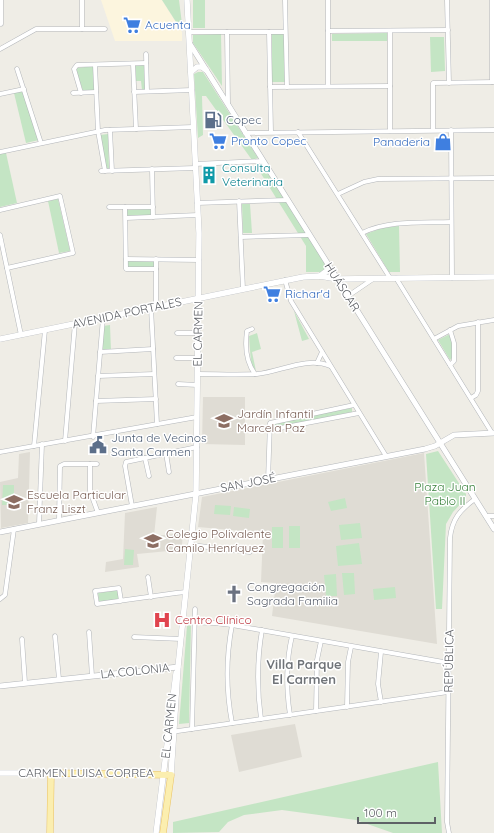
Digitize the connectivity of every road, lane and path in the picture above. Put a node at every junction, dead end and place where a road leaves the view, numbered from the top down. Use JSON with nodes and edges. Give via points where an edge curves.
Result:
{"nodes":[{"id":1,"x":1,"y":0,"type":"edge"},
{"id":2,"x":82,"y":0,"type":"edge"},
{"id":3,"x":187,"y":0,"type":"edge"},
{"id":4,"x":285,"y":0,"type":"edge"},
{"id":5,"x":328,"y":0,"type":"edge"},
{"id":6,"x":447,"y":0,"type":"edge"},
{"id":7,"x":492,"y":0,"type":"edge"},
{"id":8,"x":1,"y":24,"type":"edge"},
{"id":9,"x":82,"y":29,"type":"junction"},
{"id":10,"x":105,"y":29,"type":"dead end"},
{"id":11,"x":448,"y":30,"type":"junction"},
{"id":12,"x":390,"y":31,"type":"junction"},
{"id":13,"x":189,"y":32,"type":"junction"},
{"id":14,"x":227,"y":32,"type":"junction"},
{"id":15,"x":269,"y":32,"type":"junction"},
{"id":16,"x":285,"y":32,"type":"junction"},
{"id":17,"x":328,"y":32,"type":"junction"},
{"id":18,"x":493,"y":34,"type":"edge"},
{"id":19,"x":190,"y":44,"type":"junction"},
{"id":20,"x":0,"y":49,"type":"edge"},
{"id":21,"x":146,"y":54,"type":"dead end"},
{"id":22,"x":146,"y":63,"type":"junction"},
{"id":23,"x":133,"y":64,"type":"junction"},
{"id":24,"x":95,"y":65,"type":"junction"},
{"id":25,"x":17,"y":69,"type":"dead end"},
{"id":26,"x":206,"y":70,"type":"junction"},
{"id":27,"x":191,"y":72,"type":"junction"},
{"id":28,"x":493,"y":82,"type":"edge"},
{"id":29,"x":448,"y":83,"type":"junction"},
{"id":30,"x":328,"y":86,"type":"junction"},
{"id":31,"x":390,"y":86,"type":"junction"},
{"id":32,"x":270,"y":87,"type":"junction"},
{"id":33,"x":287,"y":87,"type":"junction"},
{"id":34,"x":24,"y":89,"type":"junction"},
{"id":35,"x":192,"y":90,"type":"junction"},
{"id":36,"x":96,"y":92,"type":"junction"},
{"id":37,"x":134,"y":92,"type":"junction"},
{"id":38,"x":147,"y":92,"type":"junction"},
{"id":39,"x":73,"y":93,"type":"dead end"},
{"id":40,"x":81,"y":93,"type":"junction"},
{"id":41,"x":0,"y":94,"type":"edge"},
{"id":42,"x":228,"y":105,"type":"junction"},
{"id":43,"x":193,"y":127,"type":"junction"},
{"id":44,"x":136,"y":129,"type":"junction"},
{"id":45,"x":110,"y":130,"type":"junction"},
{"id":46,"x":433,"y":130,"type":"junction"},
{"id":47,"x":451,"y":130,"type":"junction"},
{"id":48,"x":494,"y":130,"type":"edge"},
{"id":49,"x":98,"y":131,"type":"junction"},
{"id":50,"x":390,"y":131,"type":"junction"},
{"id":51,"x":271,"y":132,"type":"junction"},
{"id":52,"x":298,"y":132,"type":"junction"},
{"id":53,"x":245,"y":133,"type":"junction"},
{"id":54,"x":41,"y":143,"type":"junction"},
{"id":55,"x":0,"y":152,"type":"edge"},
{"id":56,"x":263,"y":161,"type":"junction"},
{"id":57,"x":195,"y":166,"type":"junction"},
{"id":58,"x":152,"y":169,"type":"junction"},
{"id":59,"x":112,"y":171,"type":"junction"},
{"id":60,"x":451,"y":178,"type":"junction"},
{"id":61,"x":494,"y":178,"type":"edge"},
{"id":62,"x":338,"y":194,"type":"junction"},
{"id":63,"x":287,"y":200,"type":"junction"},
{"id":64,"x":239,"y":201,"type":"junction"},
{"id":65,"x":197,"y":203,"type":"junction"},
{"id":66,"x":126,"y":207,"type":"junction"},
{"id":67,"x":153,"y":207,"type":"junction"},
{"id":68,"x":109,"y":208,"type":"dead end"},
{"id":69,"x":0,"y":210,"type":"edge"},
{"id":70,"x":198,"y":215,"type":"junction"},
{"id":71,"x":153,"y":217,"type":"junction"},
{"id":72,"x":126,"y":218,"type":"junction"},
{"id":73,"x":451,"y":222,"type":"junction"},
{"id":74,"x":362,"y":233,"type":"junction"},
{"id":75,"x":0,"y":234,"type":"edge"},
{"id":76,"x":309,"y":235,"type":"junction"},
{"id":77,"x":241,"y":237,"type":"junction"},
{"id":78,"x":126,"y":259,"type":"junction"},
{"id":79,"x":156,"y":259,"type":"junction"},
{"id":80,"x":199,"y":260,"type":"junction"},
{"id":81,"x":328,"y":265,"type":"junction"},
{"id":82,"x":7,"y":268,"type":"junction"},
{"id":83,"x":156,"y":269,"type":"junction"},
{"id":84,"x":320,"y":276,"type":"junction"},
{"id":85,"x":494,"y":277,"type":"edge"},
{"id":86,"x":390,"y":278,"type":"junction"},
{"id":87,"x":396,"y":278,"type":"junction"},
{"id":88,"x":452,"y":278,"type":"junction"},
{"id":89,"x":337,"y":279,"type":"junction"},
{"id":90,"x":373,"y":279,"type":"junction"},
{"id":91,"x":285,"y":280,"type":"junction"},
{"id":92,"x":243,"y":289,"type":"junction"},
{"id":93,"x":348,"y":296,"type":"junction"},
{"id":94,"x":199,"y":298,"type":"junction"},
{"id":95,"x":153,"y":307,"type":"junction"},
{"id":96,"x":103,"y":318,"type":"junction"},
{"id":97,"x":494,"y":320,"type":"edge"},
{"id":98,"x":478,"y":322,"type":"junction"},
{"id":99,"x":75,"y":324,"type":"junction"},
{"id":100,"x":252,"y":329,"type":"dead end"},
{"id":101,"x":45,"y":330,"type":"junction"},
{"id":102,"x":450,"y":330,"type":"junction"},
{"id":103,"x":177,"y":333,"type":"dead end"},
{"id":104,"x":198,"y":333,"type":"junction"},
{"id":105,"x":21,"y":335,"type":"junction"},
{"id":106,"x":0,"y":339,"type":"edge"},
{"id":107,"x":434,"y":339,"type":"junction"},
{"id":108,"x":153,"y":349,"type":"junction"},
{"id":109,"x":100,"y":352,"type":"junction"},
{"id":110,"x":322,"y":352,"type":"junction"},
{"id":111,"x":176,"y":358,"type":"dead end"},
{"id":112,"x":198,"y":358,"type":"junction"},
{"id":113,"x":248,"y":362,"type":"junction"},
{"id":114,"x":317,"y":363,"type":"junction"},
{"id":115,"x":450,"y":365,"type":"junction"},
{"id":116,"x":330,"y":366,"type":"junction"},
{"id":117,"x":154,"y":374,"type":"junction"},
{"id":118,"x":198,"y":374,"type":"junction"},
{"id":119,"x":242,"y":374,"type":"junction"},
{"id":120,"x":255,"y":374,"type":"junction"},
{"id":121,"x":98,"y":376,"type":"junction"},
{"id":122,"x":178,"y":384,"type":"dead end"},
{"id":123,"x":197,"y":384,"type":"junction"},
{"id":124,"x":471,"y":398,"type":"junction"},
{"id":125,"x":156,"y":399,"type":"junction"},
{"id":126,"x":96,"y":401,"type":"junction"},
{"id":127,"x":354,"y":405,"type":"junction"},
{"id":128,"x":359,"y":414,"type":"junction"},
{"id":129,"x":197,"y":416,"type":"junction"},
{"id":130,"x":157,"y":424,"type":"junction"},
{"id":131,"x":270,"y":430,"type":"junction"},
{"id":132,"x":493,"y":433,"type":"edge"},
{"id":133,"x":93,"y":436,"type":"junction"},
{"id":134,"x":65,"y":441,"type":"junction"},
{"id":135,"x":439,"y":443,"type":"junction"},
{"id":136,"x":42,"y":444,"type":"junction"},
{"id":137,"x":34,"y":446,"type":"junction"},
{"id":138,"x":197,"y":447,"type":"junction"},
{"id":139,"x":0,"y":452,"type":"edge"},
{"id":140,"x":166,"y":453,"type":"junction"},
{"id":141,"x":386,"y":456,"type":"junction"},
{"id":142,"x":145,"y":458,"type":"junction"},
{"id":143,"x":90,"y":464,"type":"junction"},
{"id":144,"x":97,"y":464,"type":"dead end"},
{"id":145,"x":169,"y":472,"type":"dead end"},
{"id":146,"x":149,"y":476,"type":"dead end"},
{"id":147,"x":268,"y":480,"type":"junction"},
{"id":148,"x":196,"y":494,"type":"junction"},
{"id":149,"x":475,"y":499,"type":"junction"},
{"id":150,"x":132,"y":506,"type":"junction"},
{"id":151,"x":98,"y":512,"type":"junction"},
{"id":152,"x":486,"y":516,"type":"junction"},
{"id":153,"x":494,"y":516,"type":"edge"},
{"id":154,"x":59,"y":520,"type":"junction"},
{"id":155,"x":39,"y":524,"type":"junction"},
{"id":156,"x":14,"y":529,"type":"junction"},
{"id":157,"x":494,"y":530,"type":"edge"},
{"id":158,"x":0,"y":532,"type":"edge"},
{"id":159,"x":191,"y":545,"type":"junction"},
{"id":160,"x":250,"y":552,"type":"dead end"},
{"id":161,"x":148,"y":576,"type":"dead end"},
{"id":162,"x":186,"y":592,"type":"junction"},
{"id":163,"x":151,"y":597,"type":"junction"},
{"id":164,"x":0,"y":599,"type":"edge"},
{"id":165,"x":121,"y":601,"type":"junction"},
{"id":166,"x":195,"y":609,"type":"dead end"},
{"id":167,"x":182,"y":622,"type":"junction"},
{"id":168,"x":195,"y":622,"type":"junction"},
{"id":169,"x":232,"y":625,"type":"junction"},
{"id":170,"x":262,"y":630,"type":"junction"},
{"id":171,"x":89,"y":632,"type":"dead end"},
{"id":172,"x":55,"y":636,"type":"dead end"},
{"id":173,"x":292,"y":636,"type":"junction"},
{"id":174,"x":134,"y":637,"type":"dead end"},
{"id":175,"x":22,"y":639,"type":"dead end"},
{"id":176,"x":181,"y":639,"type":"junction"},
{"id":177,"x":322,"y":641,"type":"junction"},
{"id":178,"x":351,"y":647,"type":"junction"},
{"id":179,"x":381,"y":652,"type":"junction"},
{"id":180,"x":449,"y":662,"type":"junction"},
{"id":181,"x":178,"y":667,"type":"junction"},
{"id":182,"x":92,"y":676,"type":"junction"},
{"id":183,"x":59,"y":679,"type":"junction"},
{"id":184,"x":25,"y":683,"type":"junction"},
{"id":185,"x":0,"y":686,"type":"edge"},
{"id":186,"x":448,"y":692,"type":"junction"},
{"id":187,"x":381,"y":702,"type":"junction"},
{"id":188,"x":347,"y":707,"type":"junction"},
{"id":189,"x":316,"y":711,"type":"junction"},
{"id":190,"x":290,"y":715,"type":"junction"},
{"id":191,"x":261,"y":719,"type":"junction"},
{"id":192,"x":232,"y":723,"type":"junction"},
{"id":193,"x":192,"y":729,"type":"junction"},
{"id":194,"x":171,"y":732,"type":"junction"},
{"id":195,"x":0,"y":772,"type":"edge"},
{"id":196,"x":50,"y":773,"type":"junction"},
{"id":197,"x":164,"y":774,"type":"junction"},
{"id":198,"x":171,"y":775,"type":"junction"},
{"id":199,"x":50,"y":833,"type":"edge"},
{"id":200,"x":156,"y":833,"type":"edge"},
{"id":201,"x":163,"y":833,"type":"edge"},
{"id":202,"x":448,"y":833,"type":"edge"}],
"edges":[{"from":1,"to":8,"type":"street"},
{"from":2,"to":9,"type":"street"},
{"from":3,"to":13,"type":"main road","name":"EL CARMEN"},
{"from":4,"to":16,"type":"street"},
{"from":5,"to":17,"type":"street"},
{"from":6,"to":11,"type":"street"},
{"from":7,"to":18,"type":"street"},
{"from":9,"to":10,"type":"street"},
{"from":9,"to":20,"type":"street","via":[[36,29]]},
{"from":11,"to":12,"type":"street"},
{"from":11,"to":29,"type":"street"},
{"from":12,"to":17,"type":"street"},
{"from":12,"to":31,"type":"street"},
{"from":13,"to":14,"type":"street"},
{"from":13,"to":19,"type":"main road","name":"EL CARMEN"},
{"from":14,"to":15,"type":"street"},
{"from":14,"to":42,"type":"street"},
{"from":15,"to":16,"type":"street"},
{"from":15,"to":32,"type":"street"},
{"from":16,"to":33,"type":"street"},
{"from":17,"to":30,"type":"street"},
{"from":18,"to":28,"type":"street"},
{"from":19,"to":26,"type":"street","name":"HUÁSCAR"},
{"from":19,"to":27,"type":"main road","name":"EL CARMEN"},
{"from":21,"to":22,"type":"street"},
{"from":22,"to":23,"type":"street"},
{"from":22,"to":38,"type":"street"},
{"from":23,"to":24,"type":"street"},
{"from":23,"to":37,"type":"street"},
{"from":24,"to":36,"type":"street"},
{"from":24,"to":40,"type":"street","via":[[75,67]]},
{"from":25,"to":34,"type":"street"},
{"from":26,"to":27,"type":"main road","via":[[197,67]]},
{"from":26,"to":42,"type":"street","name":"HUÁSCAR"},
{"from":27,"to":35,"type":"main road","name":"EL CARMEN"},
{"from":28,"to":29,"type":"street"},
{"from":29,"to":46,"type":"street","via":[[433,83]]},
{"from":30,"to":31,"type":"street"},
{"from":30,"to":33,"type":"street"},
{"from":31,"to":50,"type":"street"},
{"from":32,"to":33,"type":"street"},
{"from":32,"to":51,"type":"street"},
{"from":34,"to":41,"type":"street"},
{"from":34,"to":54,"type":"street"},
{"from":35,"to":38,"type":"street"},
{"from":35,"to":43,"type":"main road","name":"EL CARMEN"},
{"from":36,"to":40,"type":"street"},
{"from":36,"to":49,"type":"street"},
{"from":37,"to":38,"type":"street"},
{"from":37,"to":44,"type":"street"},
{"from":39,"to":40,"type":"street"},
{"from":42,"to":53,"type":"street","name":"HUÁSCAR"},
{"from":43,"to":44,"type":"street"},
{"from":43,"to":57,"type":"main road","name":"EL CARMEN"},
{"from":44,"to":45,"type":"street"},
{"from":45,"to":49,"type":"street"},
{"from":45,"to":59,"type":"street"},
{"from":46,"to":47,"type":"street"},
{"from":46,"to":50,"type":"street"},
{"from":47,"to":48,"type":"street"},
{"from":47,"to":60,"type":"street"},
{"from":49,"to":54,"type":"street"},
{"from":49,"to":59,"type":"street","via":[[103,171]]},
{"from":50,"to":52,"type":"street"},
{"from":51,"to":52,"type":"street"},
{"from":51,"to":53,"type":"street"},
{"from":52,"to":62,"type":"street"},
{"from":53,"to":56,"type":"street","name":"HUÁSCAR"},
{"from":54,"to":55,"type":"street"},
{"from":56,"to":57,"type":"street"},
{"from":56,"to":63,"type":"street","name":"HUÁSCAR"},
{"from":57,"to":58,"type":"street"},
{"from":57,"to":65,"type":"main road","name":"EL CARMEN"},
{"from":58,"to":59,"type":"street"},
{"from":58,"to":67,"type":"street"},
{"from":60,"to":61,"type":"street"},
{"from":60,"to":62,"type":"street","via":[[378,178]]},
{"from":60,"to":73,"type":"street"},
{"from":62,"to":74,"type":"street"},
{"from":63,"to":64,"type":"street"},
{"from":63,"to":76,"type":"street","name":"HUÁSCAR"},
{"from":64,"to":65,"type":"street"},
{"from":64,"to":77,"type":"street"},
{"from":65,"to":70,"type":"main road","name":"EL CARMEN"},
{"from":66,"to":67,"type":"street"},
{"from":66,"to":68,"type":"street"},
{"from":66,"to":72,"type":"street"},
{"from":67,"to":71,"type":"street"},
{"from":69,"to":82,"type":"street","via":[[60,196],[72,253]]},
{"from":70,"to":71,"type":"street"},
{"from":70,"to":80,"type":"main road","name":"EL CARMEN"},
{"from":71,"to":72,"type":"street"},
{"from":72,"to":78,"type":"street"},
{"from":73,"to":74,"type":"street","via":[[383,225]]},
{"from":73,"to":88,"type":"street"},
{"from":74,"to":86,"type":"street"},
{"from":75,"to":82,"type":"street"},
{"from":76,"to":77,"type":"street"},
{"from":76,"to":81,"type":"street","name":"HUÁSCAR"},
{"from":77,"to":92,"type":"street"},
{"from":78,"to":79,"type":"street"},
{"from":78,"to":83,"type":"street","via":[[126,268]]},
{"from":79,"to":80,"type":"street"},
{"from":79,"to":83,"type":"street"},
{"from":80,"to":94,"type":"main road","name":"EL CARMEN"},
{"from":81,"to":84,"type":"main road","via":[[328,270]]},
{"from":81,"to":89,"type":"street","name":"HUÁSCAR"},
{"from":82,"to":105,"type":"street"},
{"from":83,"to":95,"type":"street"},
{"from":84,"to":89,"type":"main road","name":"AVENIDA PORTALES"},
{"from":84,"to":91,"type":"main road","name":"AVENIDA PORTALES"},
{"from":85,"to":88,"type":"main road","name":"AVENIDA PORTALES"},
{"from":86,"to":87,"type":"main road","name":"AVENIDA PORTALES"},
{"from":86,"to":90,"type":"main road","name":"AVENIDA PORTALES"},
{"from":87,"to":88,"type":"main road","name":"AVENIDA PORTALES"},
{"from":87,"to":107,"type":"street"},
{"from":89,"to":90,"type":"main road","name":"AVENIDA PORTALES"},
{"from":89,"to":93,"type":"street","name":"HUÁSCAR"},
{"from":90,"to":93,"type":"street"},
{"from":91,"to":92,"type":"main road","name":"AVENIDA PORTALES"},
{"from":91,"to":110,"type":"street","via":[[290,298]]},
{"from":92,"to":94,"type":"main road","name":"AVENIDA PORTALES"},
{"from":93,"to":135,"type":"street","name":"HUÁSCAR"},
{"from":94,"to":95,"type":"main road","name":"AVENIDA PORTALES"},
{"from":94,"to":104,"type":"main road","name":"EL CARMEN"},
{"from":95,"to":96,"type":"main road","name":"AVENIDA PORTALES"},
{"from":95,"to":108,"type":"street"},
{"from":96,"to":99,"type":"main road","name":"AVENIDA PORTALES"},
{"from":96,"to":109,"type":"street"},
{"from":97,"to":98,"type":"street"},
{"from":98,"to":102,"type":"street"},
{"from":98,"to":124,"type":"street","via":[[478,391]]},
{"from":99,"to":101,"type":"main road","name":"AVENIDA PORTALES"},
{"from":99,"to":134,"type":"street"},
{"from":100,"to":113,"type":"street","via":[[247,331]]},
{"from":101,"to":105,"type":"main road","name":"AVENIDA PORTALES"},
{"from":101,"to":137,"type":"street"},
{"from":102,"to":107,"type":"street"},
{"from":102,"to":115,"type":"street","via":[[454,346],[454,361]]},
{"from":103,"to":104,"type":"street"},
{"from":104,"to":112,"type":"main road","name":"EL CARMEN"},
{"from":105,"to":106,"type":"main road","name":"AVENIDA PORTALES"},
{"from":107,"to":115,"type":"street"},
{"from":108,"to":109,"type":"street"},
{"from":108,"to":117,"type":"street"},
{"from":109,"to":121,"type":"street"},
{"from":110,"to":114,"type":"street"},
{"from":110,"to":116,"type":"street"},
{"from":111,"to":112,"type":"street"},
{"from":112,"to":118,"type":"main road","name":"EL CARMEN"},
{"from":113,"to":119,"type":"street","via":[[247,370]]},
{"from":113,"to":120,"type":"street"},
{"from":114,"to":116,"type":"street"},
{"from":114,"to":120,"type":"street","via":[[298,364]]},
{"from":115,"to":124,"type":"street"},
{"from":116,"to":127,"type":"street"},
{"from":117,"to":121,"type":"street"},
{"from":117,"to":125,"type":"street"},
{"from":118,"to":119,"type":"street"},
{"from":118,"to":123,"type":"main road","name":"EL CARMEN"},
{"from":119,"to":120,"type":"street"},
{"from":121,"to":126,"type":"street"},
{"from":122,"to":123,"type":"street"},
{"from":123,"to":129,"type":"main road","name":"EL CARMEN"},
{"from":124,"to":132,"type":"street"},
{"from":125,"to":126,"type":"street"},
{"from":125,"to":130,"type":"street"},
{"from":126,"to":133,"type":"street"},
{"from":127,"to":128,"type":"street"},
{"from":127,"to":131,"type":"street","via":[[270,423]]},
{"from":128,"to":131,"type":"street"},
{"from":128,"to":141,"type":"street"},
{"from":129,"to":130,"type":"street"},
{"from":129,"to":138,"type":"main road","name":"EL CARMEN"},
{"from":130,"to":133,"type":"street"},
{"from":131,"to":147,"type":"street"},
{"from":132,"to":135,"type":"street","name":"SAN JOSÉ","via":[[454,435]]},
{"from":133,"to":134,"type":"street"},
{"from":134,"to":136,"type":"street"},
{"from":135,"to":141,"type":"street","name":"SAN JOSÉ","via":[[426,449]]},
{"from":135,"to":149,"type":"street","name":"HUÁSCAR"},
{"from":136,"to":137,"type":"street"},
{"from":136,"to":155,"type":"street"},
{"from":137,"to":139,"type":"street"},
{"from":138,"to":140,"type":"street"},
{"from":138,"to":148,"type":"main road","name":"EL CARMEN"},
{"from":140,"to":142,"type":"street"},
{"from":140,"to":145,"type":"street"},
{"from":141,"to":147,"type":"street","name":"SAN JOSÉ"},
{"from":142,"to":146,"type":"street"},
{"from":142,"to":150,"type":"street","via":[[125,463]]},
{"from":143,"to":144,"type":"street"},
{"from":143,"to":151,"type":"street","via":[[90,491]]},
{"from":143,"to":154,"type":"street","via":[[60,466]]},
{"from":147,"to":148,"type":"street","name":"SAN JOSÉ"},
{"from":148,"to":150,"type":"street","name":"SAN JOSÉ"},
{"from":148,"to":159,"type":"main road","name":"EL CARMEN"},
{"from":149,"to":152,"type":"street","name":"HUÁSCAR"},
{"from":149,"to":180,"type":"street","name":"REPÚBLICA","via":[[458,514],[451,531]]},
{"from":150,"to":151,"type":"street","name":"SAN JOSÉ"},
{"from":151,"to":154,"type":"street","name":"SAN JOSÉ"},
{"from":152,"to":153,"type":"street"},
{"from":152,"to":157,"type":"street","name":"HUÁSCAR"},
{"from":154,"to":155,"type":"street","name":"SAN JOSÉ"},
{"from":155,"to":156,"type":"street","name":"SAN JOSÉ"},
{"from":156,"to":158,"type":"street","name":"SAN JOSÉ"},
{"from":156,"to":164,"type":"street","via":[[5,595]]},
{"from":159,"to":160,"type":"street"},
{"from":159,"to":162,"type":"main road","name":"EL CARMEN"},
{"from":161,"to":163,"type":"street"},
{"from":162,"to":163,"type":"street"},
{"from":162,"to":167,"type":"main road","name":"EL CARMEN"},
{"from":163,"to":165,"type":"street"},
{"from":165,"to":165,"type":"street","via":[[97,604],[95,591],[119,588]]},
{"from":166,"to":168,"type":"street"},
{"from":167,"to":168,"type":"street"},
{"from":167,"to":176,"type":"main road","name":"EL CARMEN"},
{"from":168,"to":169,"type":"street"},
{"from":168,"to":193,"type":"street"},
{"from":169,"to":170,"type":"street"},
{"from":169,"to":192,"type":"street","via":[[228,646],[228,702]]},
{"from":170,"to":173,"type":"street"},
{"from":170,"to":191,"type":"street","via":[[258,698]]},
{"from":171,"to":182,"type":"street","name":"LA COLONIA"},
{"from":172,"to":183,"type":"street"},
{"from":173,"to":177,"type":"street"},
{"from":173,"to":190,"type":"street","via":[[289,652]]},
{"from":174,"to":176,"type":"street"},
{"from":175,"to":184,"type":"street"},
{"from":176,"to":181,"type":"main road","name":"EL CARMEN"},
{"from":177,"to":178,"type":"street"},
{"from":177,"to":189,"type":"street","via":[[317,660]]},
{"from":178,"to":179,"type":"street"},
{"from":178,"to":188,"type":"street"},
{"from":179,"to":180,"type":"street"},
{"from":179,"to":187,"type":"street","via":[[378,684]]},
{"from":180,"to":186,"type":"street","name":"REPÚBLICA"},
{"from":181,"to":182,"type":"street","name":"LA COLONIA"},
{"from":181,"to":194,"type":"main road","name":"EL CARMEN","via":[[174,678]]},
{"from":182,"to":183,"type":"street","name":"LA COLONIA"},
{"from":183,"to":184,"type":"street","name":"LA COLONIA"},
{"from":184,"to":185,"type":"street","name":"LA COLONIA"},
{"from":186,"to":187,"type":"street"},
{"from":186,"to":202,"type":"street","name":"REPÚBLICA"},
{"from":187,"to":188,"type":"street"},
{"from":188,"to":189,"type":"street"},
{"from":189,"to":190,"type":"street"},
{"from":190,"to":191,"type":"street"},
{"from":191,"to":192,"type":"street"},
{"from":192,"to":193,"type":"street"},
{"from":193,"to":194,"type":"street"},
{"from":194,"to":197,"type":"main road","name":"EL CARMEN"},
{"from":194,"to":198,"type":"main road","name":"EL CARMEN"},
{"from":195,"to":196,"type":"main road","name":"CARMEN LUISA CORREA"},
{"from":196,"to":197,"type":"main road","name":"CARMEN LUISA CORREA"},
{"from":196,"to":199,"type":"main road"},
{"from":197,"to":198,"type":"main road","name":"CARMEN LUISA CORREA"},
{"from":197,"to":200,"type":"main road","name":"EL CARMEN"},
{"from":198,"to":201,"type":"main road","name":"EL CARMEN"}]}
